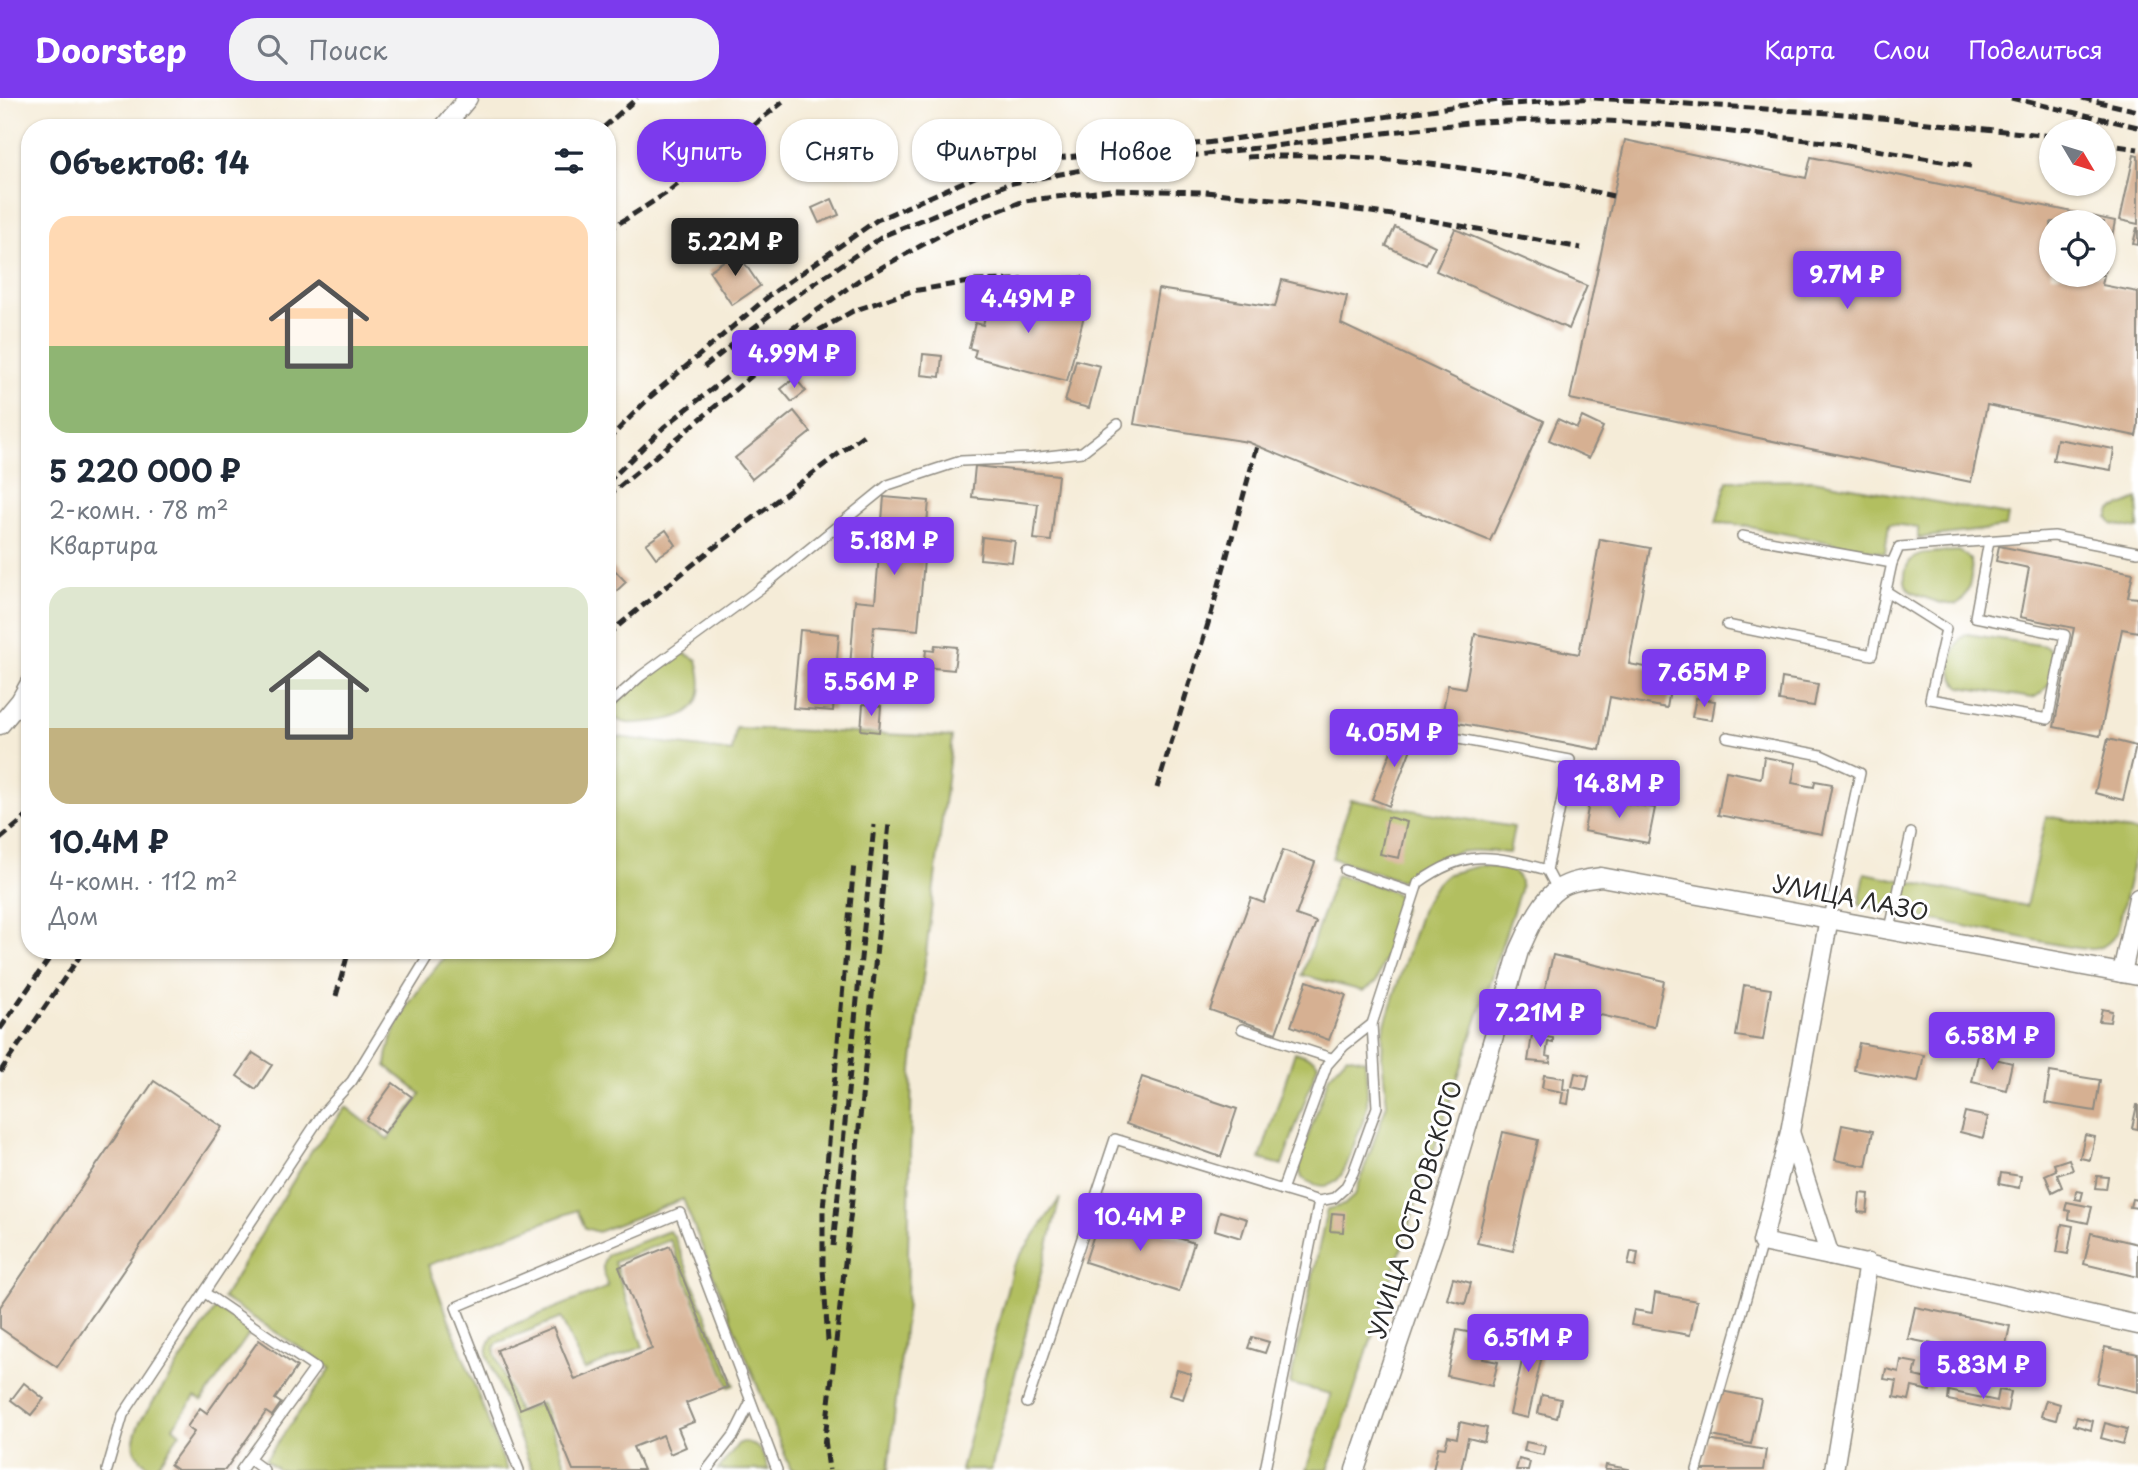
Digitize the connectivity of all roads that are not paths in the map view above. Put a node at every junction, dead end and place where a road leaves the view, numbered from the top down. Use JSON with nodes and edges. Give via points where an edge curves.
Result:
{"nodes":[{"id":1,"x":468,"y":98,"type":"edge"},
{"id":2,"x":450,"y":119,"type":"edge"},
{"id":3,"x":1118,"y":424,"type":"dead end"},
{"id":4,"x":1742,"y":536,"type":"dead end"},
{"id":5,"x":1989,"y":541,"type":"junction"},
{"id":6,"x":2138,"y":552,"type":"edge"},
{"id":7,"x":1892,"y":563,"type":"junction"},
{"id":8,"x":1886,"y":591,"type":"junction"},
{"id":9,"x":1727,"y":625,"type":"dead end"},
{"id":10,"x":616,"y":698,"type":"edge"},
{"id":11,"x":21,"y":699,"type":"edge"},
{"id":12,"x":0,"y":725,"type":"edge"},
{"id":13,"x":1443,"y":736,"type":"dead end"},
{"id":14,"x":1727,"y":737,"type":"dead end"},
{"id":15,"x":1911,"y":833,"type":"dead end"},
{"id":16,"x":1345,"y":870,"type":"dead end"},
{"id":17,"x":1547,"y":870,"type":"junction"},
{"id":18,"x":1557,"y":889,"type":"junction"},
{"id":19,"x":1415,"y":893,"type":"junction"},
{"id":20,"x":2138,"y":898,"type":"edge"},
{"id":21,"x":1829,"y":918,"type":"junction"},
{"id":22,"x":1891,"y":929,"type":"junction"},
{"id":23,"x":427,"y":959,"type":"edge"},
{"id":24,"x":2130,"y":975,"type":"edge"},
{"id":25,"x":1372,"y":1024,"type":"junction"},
{"id":26,"x":1242,"y":1029,"type":"dead end"},
{"id":27,"x":1331,"y":1058,"type":"junction"},
{"id":28,"x":1790,"y":1132,"type":"junction"},
{"id":29,"x":1282,"y":1190,"type":"junction"},
{"id":30,"x":1319,"y":1201,"type":"junction"},
{"id":31,"x":1762,"y":1242,"type":"junction"},
{"id":32,"x":1830,"y":1256,"type":"junction"},
{"id":33,"x":1868,"y":1263,"type":"junction"},
{"id":34,"x":205,"y":1293,"type":"junction"},
{"id":35,"x":2138,"y":1325,"type":"edge"},
{"id":36,"x":750,"y":1403,"type":"junction"},
{"id":37,"x":1027,"y":1403,"type":"dead end"},
{"id":38,"x":248,"y":1459,"type":"junction"},
{"id":39,"x":107,"y":1470,"type":"edge"},
{"id":40,"x":241,"y":1470,"type":"edge"},
{"id":41,"x":264,"y":1470,"type":"edge"},
{"id":42,"x":519,"y":1470,"type":"edge"},
{"id":43,"x":707,"y":1470,"type":"edge"},
{"id":44,"x":777,"y":1470,"type":"edge"},
{"id":45,"x":1265,"y":1470,"type":"edge"},
{"id":46,"x":1355,"y":1470,"type":"edge"},
{"id":47,"x":1697,"y":1470,"type":"edge"},
{"id":48,"x":1834,"y":1470,"type":"edge"}],
"edges":[{"from":1,"to":2,"type":"street"},
{"from":3,"to":10,"type":"lane","via":[[1082,452],[961,461],[888,485]]},
{"from":4,"to":7,"type":"lane"},
{"from":5,"to":6,"type":"lane","via":[[2054,536]]},
{"from":5,"to":7,"type":"lane","via":[[1899,547]]},
{"from":5,"to":8,"type":"lane","via":[[1975,617],[2065,635],[2048,719],[1930,699],[1946,629]]},
{"from":7,"to":8,"type":"lane"},
{"from":8,"to":9,"type":"lane","via":[[1872,655]]},
{"from":11,"to":12,"type":"street"},
{"from":13,"to":17,"type":"lane","via":[[1570,760]]},
{"from":14,"to":21,"type":"lane","via":[[1821,755],[1860,773]]},
{"from":15,"to":22,"type":"lane"},
{"from":16,"to":19,"type":"lane"},
{"from":17,"to":18,"type":"lane"},
{"from":17,"to":19,"type":"lane","via":[[1473,856],[1437,869],[1418,883]]},
{"from":18,"to":21,"type":"street","name":"УЛИЦА ЛАЗО","via":[[1601,877]]},
{"from":18,"to":46,"type":"street","name":"УЛИЦА ОСТРОВСКОГО","via":[[1536,915],[1519,951],[1437,1229]]},
{"from":19,"to":25,"type":"lane"},
{"from":20,"to":24,"type":"street"},
{"from":21,"to":22,"type":"street","name":"УЛИЦА ЛАЗО"},
{"from":21,"to":28,"type":"street"},
{"from":22,"to":24,"type":"street","name":"УЛИЦА ЛАЗО"},
{"from":23,"to":34,"type":"lane","via":[[352,1081],[323,1113]]},
{"from":25,"to":27,"type":"lane"},
{"from":25,"to":30,"type":"lane","via":[[1377,1107],[1345,1188],[1334,1198]]},
{"from":26,"to":27,"type":"lane"},
{"from":27,"to":29,"type":"lane"},
{"from":28,"to":31,"type":"street"},
{"from":28,"to":32,"type":"street"},
{"from":29,"to":30,"type":"lane"},
{"from":29,"to":37,"type":"lane","via":[[1115,1139]]},
{"from":30,"to":45,"type":"lane"},
{"from":31,"to":32,"type":"street"},
{"from":31,"to":47,"type":"lane"},
{"from":32,"to":33,"type":"street"},
{"from":33,"to":35,"type":"street"},
{"from":33,"to":48,"type":"street"},
{"from":34,"to":38,"type":"lane","via":[[315,1368]]},
{"from":34,"to":39,"type":"lane","via":[[123,1415]]},
{"from":36,"to":42,"type":"lane","via":[[680,1213],[456,1307]]},
{"from":36,"to":43,"type":"lane","via":[[734,1435]]},
{"from":36,"to":44,"type":"lane"},
{"from":38,"to":40,"type":"lane"},
{"from":38,"to":41,"type":"lane"}]}
